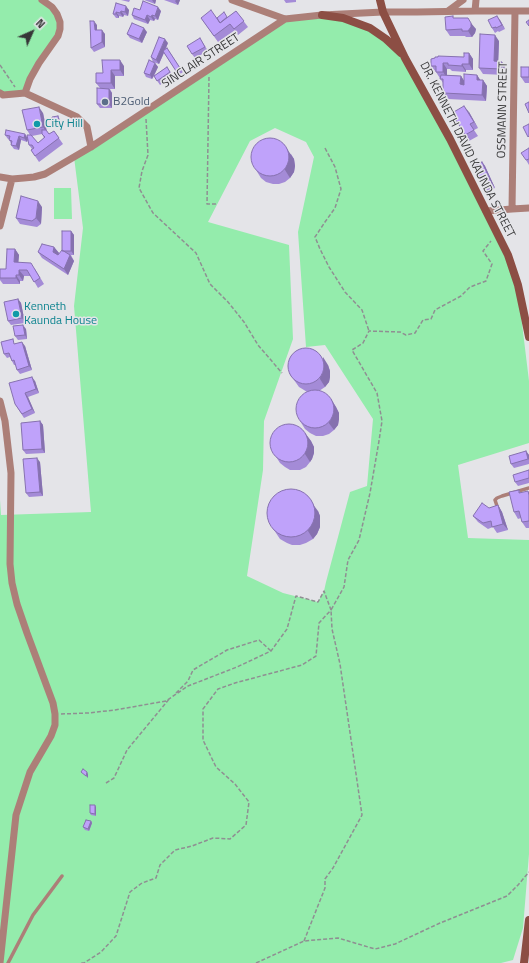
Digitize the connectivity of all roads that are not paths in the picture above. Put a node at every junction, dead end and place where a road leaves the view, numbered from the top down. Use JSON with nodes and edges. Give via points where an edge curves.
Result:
{"nodes":[{"id":1,"x":42,"y":0,"type":"edge"},
{"id":2,"x":232,"y":0,"type":"edge"},
{"id":3,"x":380,"y":0,"type":"edge"},
{"id":4,"x":463,"y":0,"type":"edge"},
{"id":5,"x":476,"y":0,"type":"edge"},
{"id":6,"x":475,"y":10,"type":"junction"},
{"id":7,"x":448,"y":11,"type":"junction"},
{"id":8,"x":515,"y":11,"type":"junction"},
{"id":9,"x":529,"y":11,"type":"edge"},
{"id":10,"x":383,"y":12,"type":"junction"},
{"id":11,"x":322,"y":15,"type":"junction"},
{"id":12,"x":284,"y":19,"type":"junction"},
{"id":13,"x":405,"y":58,"type":"junction"},
{"id":14,"x":0,"y":93,"type":"edge"},
{"id":15,"x":22,"y":93,"type":"junction"},
{"id":16,"x":91,"y":147,"type":"junction"},
{"id":17,"x":0,"y":177,"type":"edge"},
{"id":18,"x":12,"y":179,"type":"junction"},
{"id":19,"x":529,"y":208,"type":"edge"},
{"id":20,"x":512,"y":209,"type":"junction"},
{"id":21,"x":486,"y":211,"type":"junction"},
{"id":22,"x":0,"y":226,"type":"edge"},
{"id":23,"x":529,"y":337,"type":"edge"},
{"id":24,"x":0,"y":402,"type":"edge"},
{"id":25,"x":529,"y":488,"type":"edge"},
{"id":26,"x":498,"y":509,"type":"edge"},
{"id":27,"x":62,"y":876,"type":"dead end"},
{"id":28,"x":529,"y":920,"type":"edge"},
{"id":29,"x":0,"y":963,"type":"edge"},
{"id":30,"x":8,"y":963,"type":"edge"},
{"id":31,"x":524,"y":963,"type":"edge"}],
"edges":[{"from":1,"to":15,"type":"street","via":[[57,14],[60,29]]},
{"from":2,"to":12,"type":"street"},
{"from":3,"to":10,"type":"street","name":"DR. KENNETH DAVID KAUNDA STREET"},
{"from":4,"to":7,"type":"street"},
{"from":5,"to":6,"type":"street"},
{"from":6,"to":7,"type":"street"},
{"from":6,"to":8,"type":"street"},
{"from":7,"to":10,"type":"street"},
{"from":8,"to":9,"type":"street"},
{"from":8,"to":20,"type":"street","name":"OSSMANN STREET"},
{"from":10,"to":11,"type":"street"},
{"from":10,"to":13,"type":"street","name":"DR. KENNETH DAVID KAUNDA STREET"},
{"from":11,"to":12,"type":"street"},
{"from":11,"to":13,"type":"street","via":[[343,18],[370,28],[386,39]]},
{"from":12,"to":16,"type":"street","name":"SINCLAIR STREET"},
{"from":13,"to":21,"type":"street","name":"DR. KENNETH DAVID KAUNDA STREET"},
{"from":14,"to":15,"type":"street"},
{"from":15,"to":16,"type":"street","via":[[77,117],[87,127]]},
{"from":16,"to":18,"type":"street","name":"SINCLAIR STREET","via":[[45,174]]},
{"from":17,"to":18,"type":"street","name":"SINCLAIR STREET"},
{"from":18,"to":22,"type":"street"},
{"from":19,"to":20,"type":"street"},
{"from":20,"to":21,"type":"street"},
{"from":21,"to":23,"type":"street","name":"DR. KENNETH DAVID KAUNDA STREET","via":[[513,269]]},
{"from":24,"to":29,"type":"street","via":[[5,421],[11,473],[12,583],[17,604],[54,703],[55,714],[51,736],[30,772],[16,815]]},
{"from":25,"to":26,"type":"lane","via":[[495,500]]},
{"from":27,"to":30,"type":"lane","via":[[33,915]]},
{"from":28,"to":31,"type":"street"}]}
